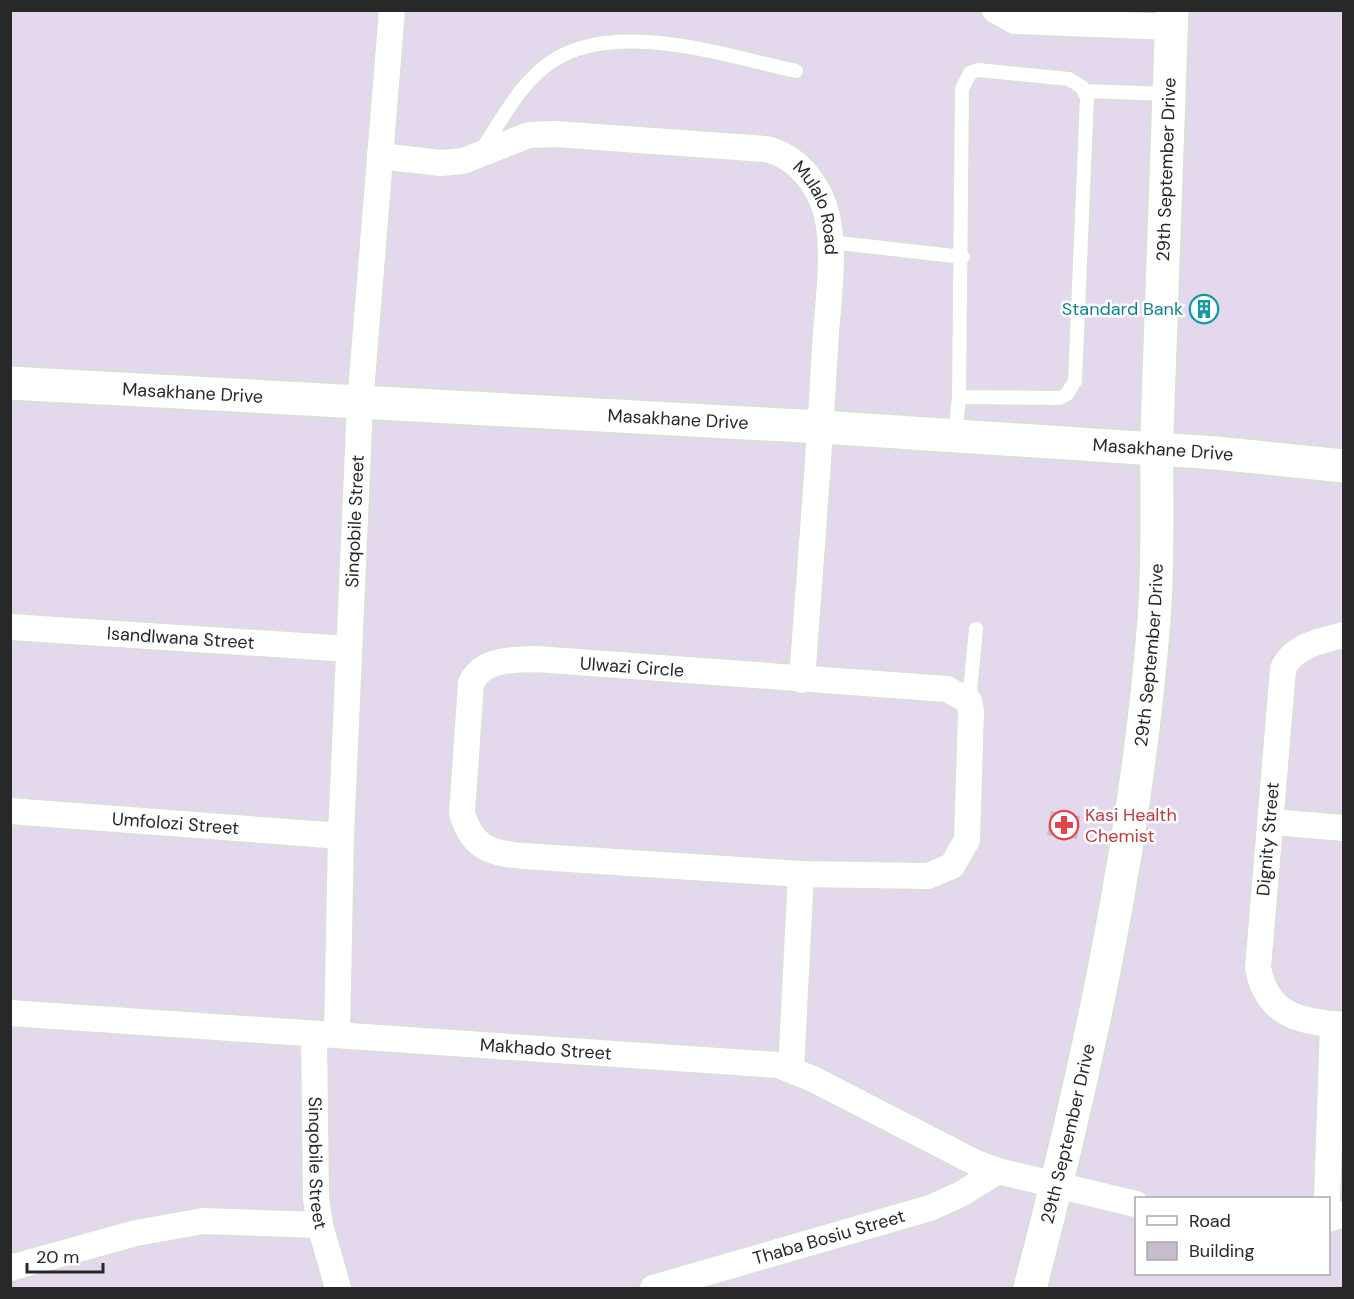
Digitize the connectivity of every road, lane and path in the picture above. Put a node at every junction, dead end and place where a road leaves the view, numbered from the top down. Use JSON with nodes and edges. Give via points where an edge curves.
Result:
{"nodes":[{"id":1,"x":392,"y":10,"type":"edge"},
{"id":2,"x":995,"y":10,"type":"edge"},
{"id":3,"x":1172,"y":19,"type":"edge"},
{"id":4,"x":796,"y":71,"type":"dead end"},
{"id":5,"x":1085,"y":91,"type":"junction"},
{"id":6,"x":1169,"y":94,"type":"junction"},
{"id":7,"x":380,"y":156,"type":"junction"},
{"id":8,"x":478,"y":156,"type":"junction"},
{"id":9,"x":830,"y":242,"type":"junction"},
{"id":10,"x":963,"y":257,"type":"junction"},
{"id":11,"x":10,"y":383,"type":"edge"},
{"id":12,"x":959,"y":397,"type":"junction"},
{"id":13,"x":360,"y":404,"type":"junction"},
{"id":14,"x":821,"y":427,"type":"junction"},
{"id":15,"x":955,"y":436,"type":"junction"},
{"id":16,"x":1157,"y":449,"type":"junction"},
{"id":17,"x":1344,"y":466,"type":"edge"},
{"id":18,"x":10,"y":627,"type":"edge"},
{"id":19,"x":976,"y":629,"type":"dead end"},
{"id":20,"x":1344,"y":635,"type":"edge"},
{"id":21,"x":350,"y":649,"type":"junction"},
{"id":22,"x":802,"y":680,"type":"junction"},
{"id":23,"x":969,"y":701,"type":"junction"},
{"id":24,"x":10,"y":810,"type":"edge"},
{"id":25,"x":1270,"y":822,"type":"junction"},
{"id":26,"x":1344,"y":828,"type":"edge"},
{"id":27,"x":341,"y":836,"type":"junction"},
{"id":28,"x":801,"y":874,"type":"junction"},
{"id":29,"x":10,"y":1013,"type":"edge"},
{"id":30,"x":1338,"y":1024,"type":"edge"},
{"id":31,"x":326,"y":1034,"type":"junction"},
{"id":32,"x":791,"y":1069,"type":"junction"},
{"id":33,"x":998,"y":1171,"type":"junction"},
{"id":34,"x":1057,"y":1184,"type":"junction"},
{"id":35,"x":1328,"y":1197,"type":"edge"},
{"id":36,"x":1135,"y":1204,"type":"edge"},
{"id":37,"x":320,"y":1225,"type":"junction"},
{"id":38,"x":10,"y":1268,"type":"edge"},
{"id":39,"x":338,"y":1288,"type":"edge"},
{"id":40,"x":653,"y":1288,"type":"edge"},
{"id":41,"x":1030,"y":1288,"type":"edge"}],
"edges":[{"from":1,"to":7,"type":"street","name":"Sinqobile Street"},
{"from":2,"to":3,"type":"street","via":[[1015,21]]},
{"from":3,"to":6,"type":"street","name":"29th September Drive"},
{"from":4,"to":8,"type":"lane","via":[[657,42],[596,43],[552,62],[520,92]]},
{"from":5,"to":6,"type":"lane"},
{"from":5,"to":10,"type":"lane","via":[[1069,79],[978,70],[970,73],[962,89]]},
{"from":5,"to":12,"type":"lane","via":[[1074,386],[1064,397],[1052,399]]},
{"from":6,"to":16,"type":"street","name":"29th September Drive"},
{"from":7,"to":8,"type":"street","name":"Mulalo Road","via":[[441,163]]},
{"from":7,"to":13,"type":"street","name":"Sinqobile Street"},
{"from":8,"to":9,"type":"street","name":"Mulalo Road","via":[[508,141],[555,134],[777,152],[807,174],[823,203]]},
{"from":9,"to":10,"type":"lane"},
{"from":9,"to":14,"type":"street","name":"Mulalo Road"},
{"from":10,"to":12,"type":"lane"},
{"from":11,"to":13,"type":"street","name":"Masakhane Drive"},
{"from":12,"to":15,"type":"lane"},
{"from":13,"to":14,"type":"street","name":"Masakhane Drive"},
{"from":13,"to":21,"type":"street","name":"Sinqobile Street"},
{"from":14,"to":15,"type":"street","name":"Masakhane Drive"},
{"from":14,"to":22,"type":"street","name":"Mulalo Road"},
{"from":15,"to":16,"type":"street","name":"Masakhane Drive"},
{"from":16,"to":17,"type":"street","name":"Masakhane Drive"},
{"from":16,"to":34,"type":"street","name":"29th September Drive","via":[[1154,617],[1137,768],[1122,873]]},
{"from":18,"to":21,"type":"street","name":"Isandlwana Street"},
{"from":19,"to":23,"type":"lane"},
{"from":20,"to":25,"type":"street","name":"Dignity Street","via":[[1304,648],[1283,669]]},
{"from":21,"to":27,"type":"street","name":"Sinqobile Street"},
{"from":22,"to":23,"type":"street","name":"Ulwazi Circle","via":[[947,689]]},
{"from":22,"to":28,"type":"street","name":"Ulwazi Circle","via":[[537,659],[490,665],[475,674],[471,683],[462,813],[479,845],[501,854]]},
{"from":23,"to":28,"type":"street","name":"Ulwazi Circle","via":[[967,840],[952,866],[928,876]]},
{"from":24,"to":27,"type":"street","name":"Umfolozi Street"},
{"from":25,"to":26,"type":"street"},
{"from":25,"to":30,"type":"street","name":"Dignity Street","via":[[1258,968],[1262,989],[1272,1003],[1288,1013]]},
{"from":27,"to":31,"type":"street","name":"Sinqobile Street"},
{"from":28,"to":32,"type":"street"},
{"from":29,"to":31,"type":"street","name":"Makhado Street"},
{"from":30,"to":35,"type":"street"},
{"from":31,"to":32,"type":"street","name":"Makhado Street","via":[[778,1065]]},
{"from":31,"to":37,"type":"street","name":"Sinqobile Street","via":[[316,1199]]},
{"from":32,"to":33,"type":"street","name":"Makhado Street"},
{"from":33,"to":34,"type":"street","name":"Makhado Street"},
{"from":33,"to":40,"type":"street","name":"Thaba Bosiu Street","via":[[930,1208]]},
{"from":34,"to":36,"type":"street","name":"Makhado Street"},
{"from":34,"to":41,"type":"street","name":"29th September Drive"},
{"from":37,"to":38,"type":"street","via":[[203,1221],[136,1233]]},
{"from":37,"to":39,"type":"street","name":"Sinqobile Street"}]}
